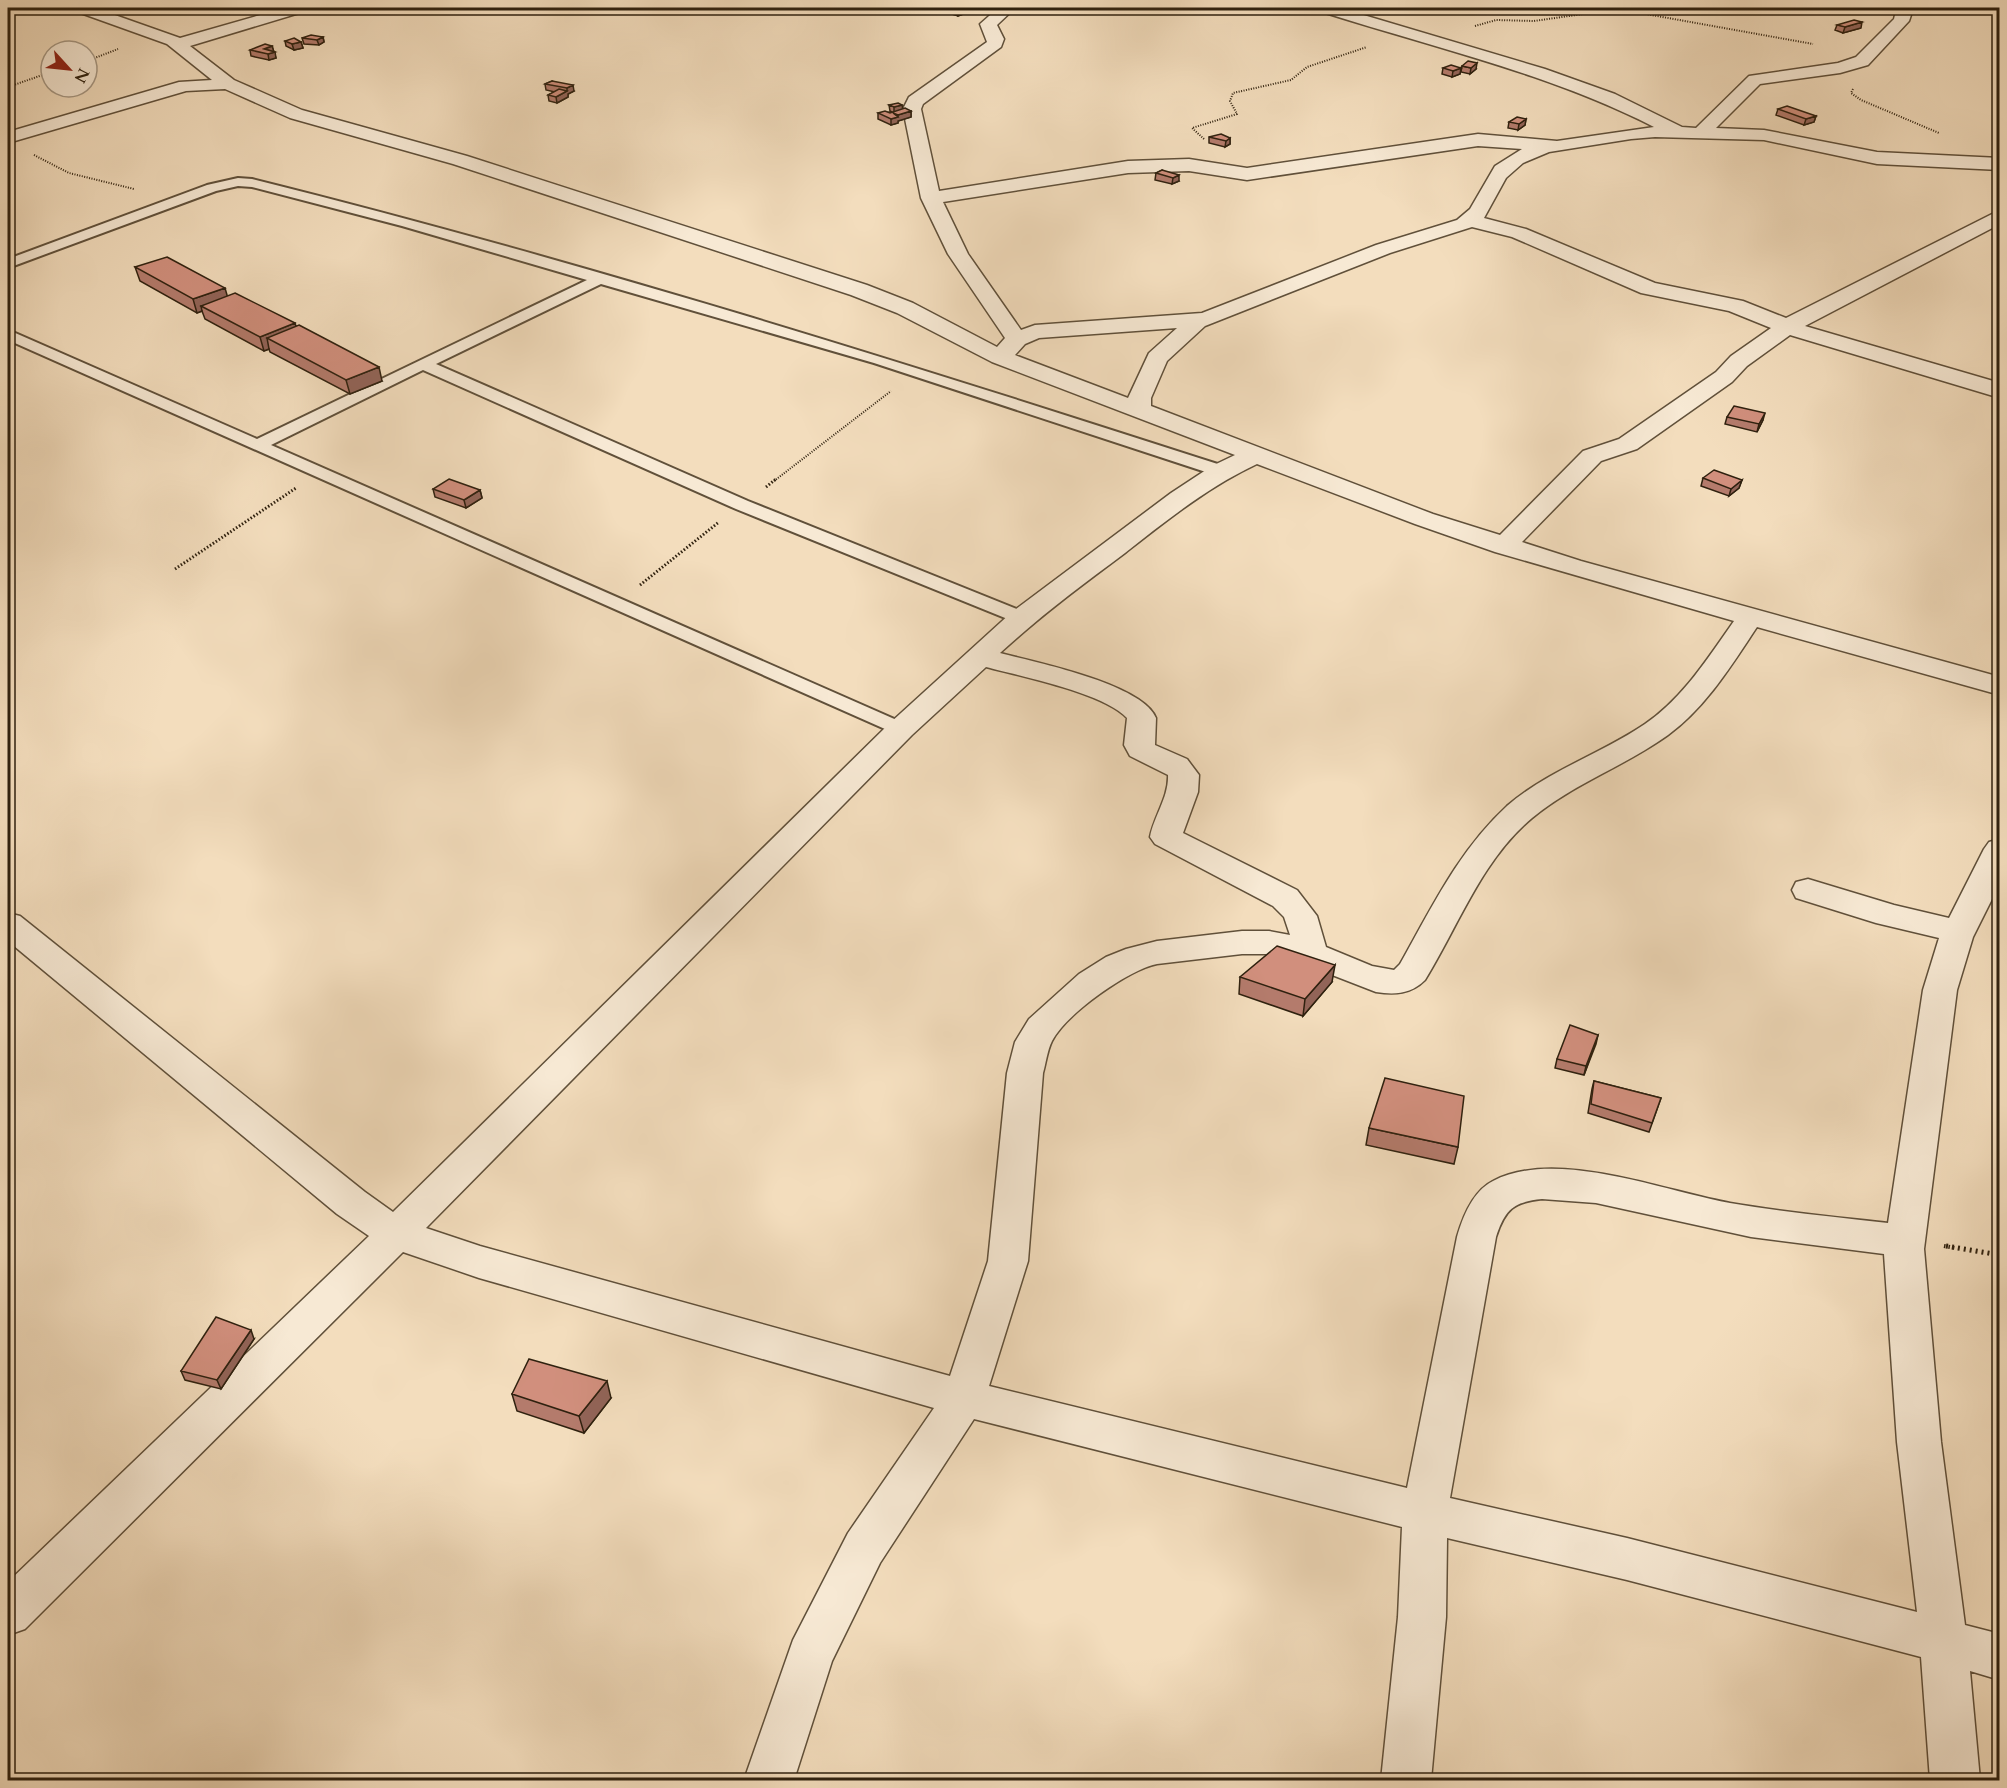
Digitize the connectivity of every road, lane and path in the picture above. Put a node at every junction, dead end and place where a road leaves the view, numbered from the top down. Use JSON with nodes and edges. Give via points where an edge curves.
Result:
{"nodes":[{"id":1,"x":42,"y":8,"type":"edge"},
{"id":2,"x":81,"y":8,"type":"edge"},
{"id":3,"x":300,"y":8,"type":"edge"},
{"id":4,"x":1007,"y":8,"type":"edge"},
{"id":5,"x":1325,"y":8,"type":"edge"},
{"id":6,"x":1899,"y":8,"type":"edge"},
{"id":7,"x":986,"y":14,"type":"edge"},
{"id":8,"x":8,"y":16,"type":"edge"},
{"id":9,"x":1410,"y":35,"type":"junction"},
{"id":10,"x":178,"y":44,"type":"junction"},
{"id":11,"x":1868,"y":57,"type":"junction"},
{"id":12,"x":39,"y":76,"type":"edge"},
{"id":13,"x":227,"y":84,"type":"junction"},
{"id":14,"x":8,"y":87,"type":"edge"},
{"id":15,"x":1679,"y":132,"type":"junction"},
{"id":16,"x":1702,"y":132,"type":"junction"},
{"id":17,"x":1941,"y":134,"type":"dead end"},
{"id":18,"x":8,"y":138,"type":"edge"},
{"id":19,"x":1545,"y":147,"type":"junction"},
{"id":20,"x":2000,"y":164,"type":"edge"},
{"id":21,"x":1189,"y":165,"type":"junction"},
{"id":22,"x":931,"y":198,"type":"junction"},
{"id":23,"x":184,"y":199,"type":"junction"},
{"id":24,"x":2000,"y":216,"type":"edge"},
{"id":25,"x":1471,"y":221,"type":"junction"},
{"id":26,"x":8,"y":264,"type":"edge"},
{"id":27,"x":600,"y":279,"type":"junction"},
{"id":28,"x":1197,"y":321,"type":"junction"},
{"id":29,"x":1788,"y":326,"type":"junction"},
{"id":30,"x":8,"y":335,"type":"edge"},
{"id":31,"x":1017,"y":339,"type":"junction"},
{"id":32,"x":1000,"y":357,"type":"junction"},
{"id":33,"x":424,"y":365,"type":"junction"},
{"id":34,"x":915,"y":372,"type":"junction"},
{"id":35,"x":2000,"y":391,"type":"edge"},
{"id":36,"x":1139,"y":410,"type":"junction"},
{"id":37,"x":257,"y":445,"type":"junction"},
{"id":38,"x":1253,"y":456,"type":"junction"},
{"id":39,"x":1221,"y":471,"type":"junction"},
{"id":40,"x":319,"y":473,"type":"junction"},
{"id":41,"x":742,"y":505,"type":"junction"},
{"id":42,"x":1504,"y":546,"type":"junction"},
{"id":43,"x":175,"y":569,"type":"dead end"},
{"id":44,"x":616,"y":604,"type":"junction"},
{"id":45,"x":1752,"y":615,"type":"junction"},
{"id":46,"x":1022,"y":618,"type":"junction"},
{"id":47,"x":980,"y":656,"type":"junction"},
{"id":48,"x":2000,"y":686,"type":"edge"},
{"id":49,"x":901,"y":729,"type":"junction"},
{"id":50,"x":2000,"y":849,"type":"edge"},
{"id":51,"x":1808,"y":890,"type":"dead end"},
{"id":52,"x":8,"y":924,"type":"edge"},
{"id":53,"x":1959,"y":932,"type":"junction"},
{"id":54,"x":1310,"y":952,"type":"junction"},
{"id":55,"x":396,"y":1234,"type":"junction"},
{"id":56,"x":1905,"y":1240,"type":"junction"},
{"id":57,"x":2000,"y":1254,"type":"edge"},
{"id":58,"x":964,"y":1398,"type":"junction"},
{"id":59,"x":1425,"y":1513,"type":"junction"},
{"id":60,"x":8,"y":1613,"type":"edge"},
{"id":61,"x":1944,"y":1643,"type":"junction"},
{"id":62,"x":2000,"y":1657,"type":"edge"},
{"id":63,"x":768,"y":1780,"type":"edge"},
{"id":64,"x":1406,"y":1780,"type":"edge"},
{"id":65,"x":1955,"y":1780,"type":"edge"}],
"edges":[{"from":1,"to":8,"type":"path"},
{"from":2,"to":10,"type":"street"},
{"from":3,"to":10,"type":"street"},
{"from":4,"to":7,"type":"street"},
{"from":5,"to":9,"type":"street"},
{"from":6,"to":11,"type":"street","via":[[1901,21]]},
{"from":7,"to":22,"type":"street","via":[[995,44],[914,105],[918,148]]},
{"from":9,"to":11,"type":"path","via":[[1463,29],[1496,20],[1534,21],[1618,9]]},
{"from":9,"to":15,"type":"street","via":[[1610,99]]},
{"from":9,"to":21,"type":"path","via":[[1314,64],[1291,80],[1233,93],[1230,101],[1237,114],[1191,128],[1206,143]]},
{"from":10,"to":13,"type":"street"},
{"from":11,"to":16,"type":"street","via":[[1840,68],[1755,80]]},
{"from":11,"to":17,"type":"path","via":[[1872,74],[1852,90],[1854,96]]},
{"from":12,"to":14,"type":"path"},
{"from":13,"to":18,"type":"street","via":[[185,86]]},
{"from":13,"to":32,"type":"street","via":[[296,114],[460,160],[859,290],[905,308]]},
{"from":15,"to":16,"type":"street"},
{"from":15,"to":19,"type":"street","via":[[1631,134]]},
{"from":16,"to":20,"type":"street","via":[[1764,135],[1877,158]]},
{"from":18,"to":23,"type":"path","via":[[66,172]]},
{"from":19,"to":21,"type":"street","via":[[1478,140],[1247,174]]},
{"from":19,"to":25,"type":"street","via":[[1504,168]]},
{"from":21,"to":22,"type":"street","via":[[1128,167]]},
{"from":22,"to":31,"type":"street","via":[[958,254]]},
{"from":23,"to":26,"type":"lane"},
{"from":23,"to":27,"type":"lane","via":[[225,184],[252,183]]},
{"from":24,"to":29,"type":"street"},
{"from":25,"to":28,"type":"street","via":[[1383,249]]},
{"from":25,"to":29,"type":"street","via":[[1519,232],[1649,288],[1735,306]]},
{"from":27,"to":33,"type":"lane"},
{"from":27,"to":34,"type":"lane"},
{"from":28,"to":31,"type":"street","via":[[1047,330]]},
{"from":28,"to":36,"type":"street","via":[[1157,358],[1139,398]]},
{"from":29,"to":35,"type":"street"},
{"from":29,"to":42,"type":"street","via":[[1738,361],[1724,377],[1628,444],[1592,456]]},
{"from":30,"to":37,"type":"lane"},
{"from":31,"to":32,"type":"street"},
{"from":32,"to":36,"type":"street"},
{"from":33,"to":37,"type":"lane"},
{"from":33,"to":41,"type":"lane"},
{"from":34,"to":39,"type":"lane"},
{"from":34,"to":41,"type":"path"},
{"from":36,"to":38,"type":"street"},
{"from":37,"to":40,"type":"lane"},
{"from":38,"to":39,"type":"street"},
{"from":38,"to":42,"type":"street"},
{"from":39,"to":46,"type":"street"},
{"from":40,"to":43,"type":"path"},
{"from":40,"to":44,"type":"lane"},
{"from":41,"to":44,"type":"path"},
{"from":41,"to":46,"type":"lane"},
{"from":42,"to":45,"type":"street"},
{"from":44,"to":49,"type":"lane"},
{"from":45,"to":48,"type":"street"},
{"from":45,"to":54,"type":"street","via":[[1676,713],[1629,746],[1534,802],[1503,827],[1476,860],[1413,972],[1403,981],[1366,978]]},
{"from":46,"to":47,"type":"street"},
{"from":47,"to":49,"type":"street"},
{"from":47,"to":54,"type":"street","via":[[1119,697],[1140,712],[1141,750],[1180,768],[1185,776],[1166,837],[1290,902],[1302,915]]},
{"from":49,"to":55,"type":"street"},
{"from":50,"to":53,"type":"street"},
{"from":51,"to":53,"type":"street"},
{"from":52,"to":55,"type":"street","via":[[351,1203]]},
{"from":53,"to":56,"type":"street","via":[[1940,990]]},
{"from":54,"to":58,"type":"street","via":[[1276,943],[1242,942],[1157,953],[1128,961],[1099,979],[1041,1028],[1024,1073],[1008,1261]]},
{"from":55,"to":58,"type":"street","via":[[479,1262]]},
{"from":55,"to":60,"type":"street"},
{"from":56,"to":57,"type":"path"},
{"from":56,"to":59,"type":"street","via":[[1787,1227],[1569,1185],[1517,1187],[1495,1199],[1480,1221],[1474,1246]]},
{"from":56,"to":61,"type":"street","via":[[1918,1442]]},
{"from":58,"to":59,"type":"street"},
{"from":58,"to":63,"type":"street","via":[[864,1548],[810,1656]]},
{"from":59,"to":61,"type":"street","via":[[1820,1607]]},
{"from":59,"to":64,"type":"street","via":[[1422,1617]]},
{"from":61,"to":62,"type":"street"},
{"from":61,"to":65,"type":"street"}]}
